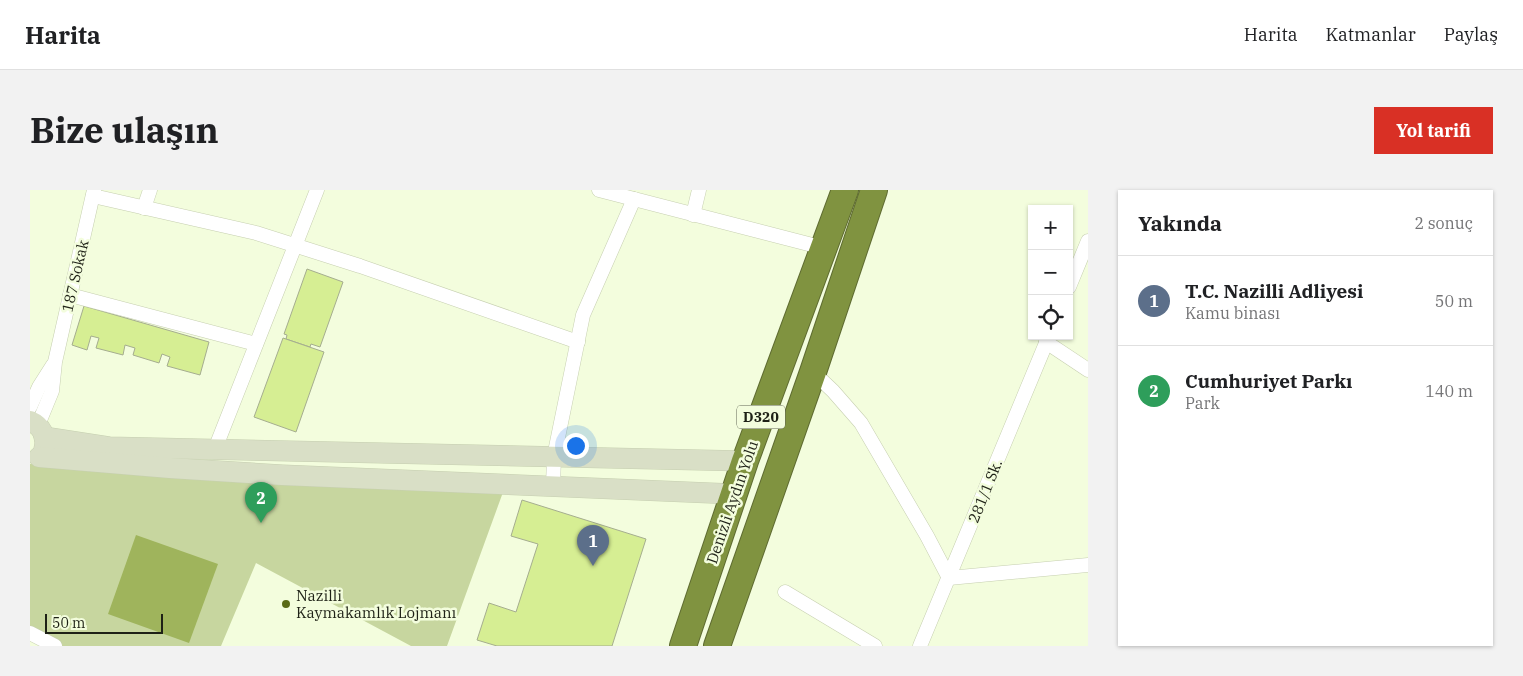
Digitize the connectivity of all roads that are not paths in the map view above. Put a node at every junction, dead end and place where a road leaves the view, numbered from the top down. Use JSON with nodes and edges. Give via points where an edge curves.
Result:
{"nodes":[{"id":1,"x":150,"y":190,"type":"edge"},
{"id":2,"x":317,"y":190,"type":"edge"},
{"id":3,"x":598,"y":190,"type":"edge"},
{"id":4,"x":699,"y":190,"type":"edge"},
{"id":5,"x":845,"y":190,"type":"edge"},
{"id":6,"x":874,"y":190,"type":"edge"},
{"id":7,"x":94,"y":193,"type":"edge"},
{"id":8,"x":634,"y":199,"type":"junction"},
{"id":9,"x":144,"y":208,"type":"junction"},
{"id":10,"x":693,"y":215,"type":"junction"},
{"id":11,"x":1088,"y":241,"type":"edge"},
{"id":12,"x":295,"y":246,"type":"junction"},
{"id":13,"x":824,"y":248,"type":"junction"},
{"id":14,"x":1073,"y":277,"type":"edge"},
{"id":15,"x":70,"y":295,"type":"junction"},
{"id":16,"x":1047,"y":340,"type":"edge"},
{"id":17,"x":1048,"y":340,"type":"edge"},
{"id":18,"x":578,"y":342,"type":"junction"},
{"id":19,"x":256,"y":344,"type":"junction"},
{"id":20,"x":55,"y":362,"type":"junction"},
{"id":21,"x":1088,"y":370,"type":"edge"},
{"id":22,"x":813,"y":372,"type":"junction"},
{"id":23,"x":30,"y":407,"type":"edge"},
{"id":24,"x":38,"y":428,"type":"edge"},
{"id":25,"x":215,"y":449,"type":"junction"},
{"id":26,"x":554,"y":456,"type":"junction"},
{"id":27,"x":34,"y":460,"type":"edge"},
{"id":28,"x":745,"y":461,"type":"junction"},
{"id":29,"x":553,"y":486,"type":"junction"},
{"id":30,"x":734,"y":494,"type":"junction"},
{"id":31,"x":1088,"y":565,"type":"edge"},
{"id":32,"x":949,"y":578,"type":"junction"},
{"id":33,"x":785,"y":592,"type":"dead end"},
{"id":34,"x":30,"y":633,"type":"edge"},
{"id":35,"x":55,"y":646,"type":"edge"},
{"id":36,"x":683,"y":646,"type":"edge"},
{"id":37,"x":717,"y":646,"type":"edge"},
{"id":38,"x":875,"y":646,"type":"edge"},
{"id":39,"x":920,"y":646,"type":"edge"}],
"edges":[{"from":1,"to":9,"type":"street"},
{"from":2,"to":12,"type":"street"},
{"from":3,"to":8,"type":"street"},
{"from":4,"to":10,"type":"street"},
{"from":5,"to":13,"type":"highway","name":"Denizli Aydın Yolu","number":"D320"},
{"from":6,"to":22,"type":"highway","number":"D320"},
{"from":7,"to":9,"type":"street"},
{"from":7,"to":15,"type":"street","name":"187 Sokak"},
{"from":8,"to":10,"type":"street"},
{"from":8,"to":18,"type":"street","via":[[583,315]]},
{"from":9,"to":12,"type":"street","via":[[256,233]]},
{"from":10,"to":13,"type":"street"},
{"from":11,"to":14,"type":"street"},
{"from":12,"to":18,"type":"street"},
{"from":12,"to":19,"type":"street"},
{"from":13,"to":28,"type":"highway","name":"Denizli Aydın Yolu","number":"D320"},
{"from":15,"to":19,"type":"street"},
{"from":15,"to":20,"type":"street","name":"187 Sokak"},
{"from":16,"to":32,"type":"street","name":"281/1 Sk."},
{"from":17,"to":21,"type":"street"},
{"from":18,"to":26,"type":"street"},
{"from":19,"to":25,"type":"street"},
{"from":20,"to":23,"type":"street","name":"187 Sokak"},
{"from":20,"to":24,"type":"street","name":"187 Sokak","via":[[52,391]]},
{"from":22,"to":32,"type":"street","via":[[861,423]]},
{"from":22,"to":37,"type":"highway","number":"D320"},
{"from":24,"to":25,"type":"main road","via":[[108,447]]},
{"from":24,"to":27,"type":"main road","via":[[45,444]]},
{"from":25,"to":26,"type":"main road"},
{"from":26,"to":28,"type":"main road"},
{"from":26,"to":29,"type":"street"},
{"from":27,"to":29,"type":"main road","via":[[273,475]]},
{"from":28,"to":30,"type":"highway","name":"Denizli Aydın Yolu","number":"D320"},
{"from":29,"to":30,"type":"main road"},
{"from":30,"to":36,"type":"highway","name":"Denizli Aydın Yolu","number":"D320"},
{"from":31,"to":32,"type":"street"},
{"from":32,"to":39,"type":"street","name":"281/1 Sk."},
{"from":33,"to":38,"type":"street"},
{"from":34,"to":35,"type":"street"}]}
